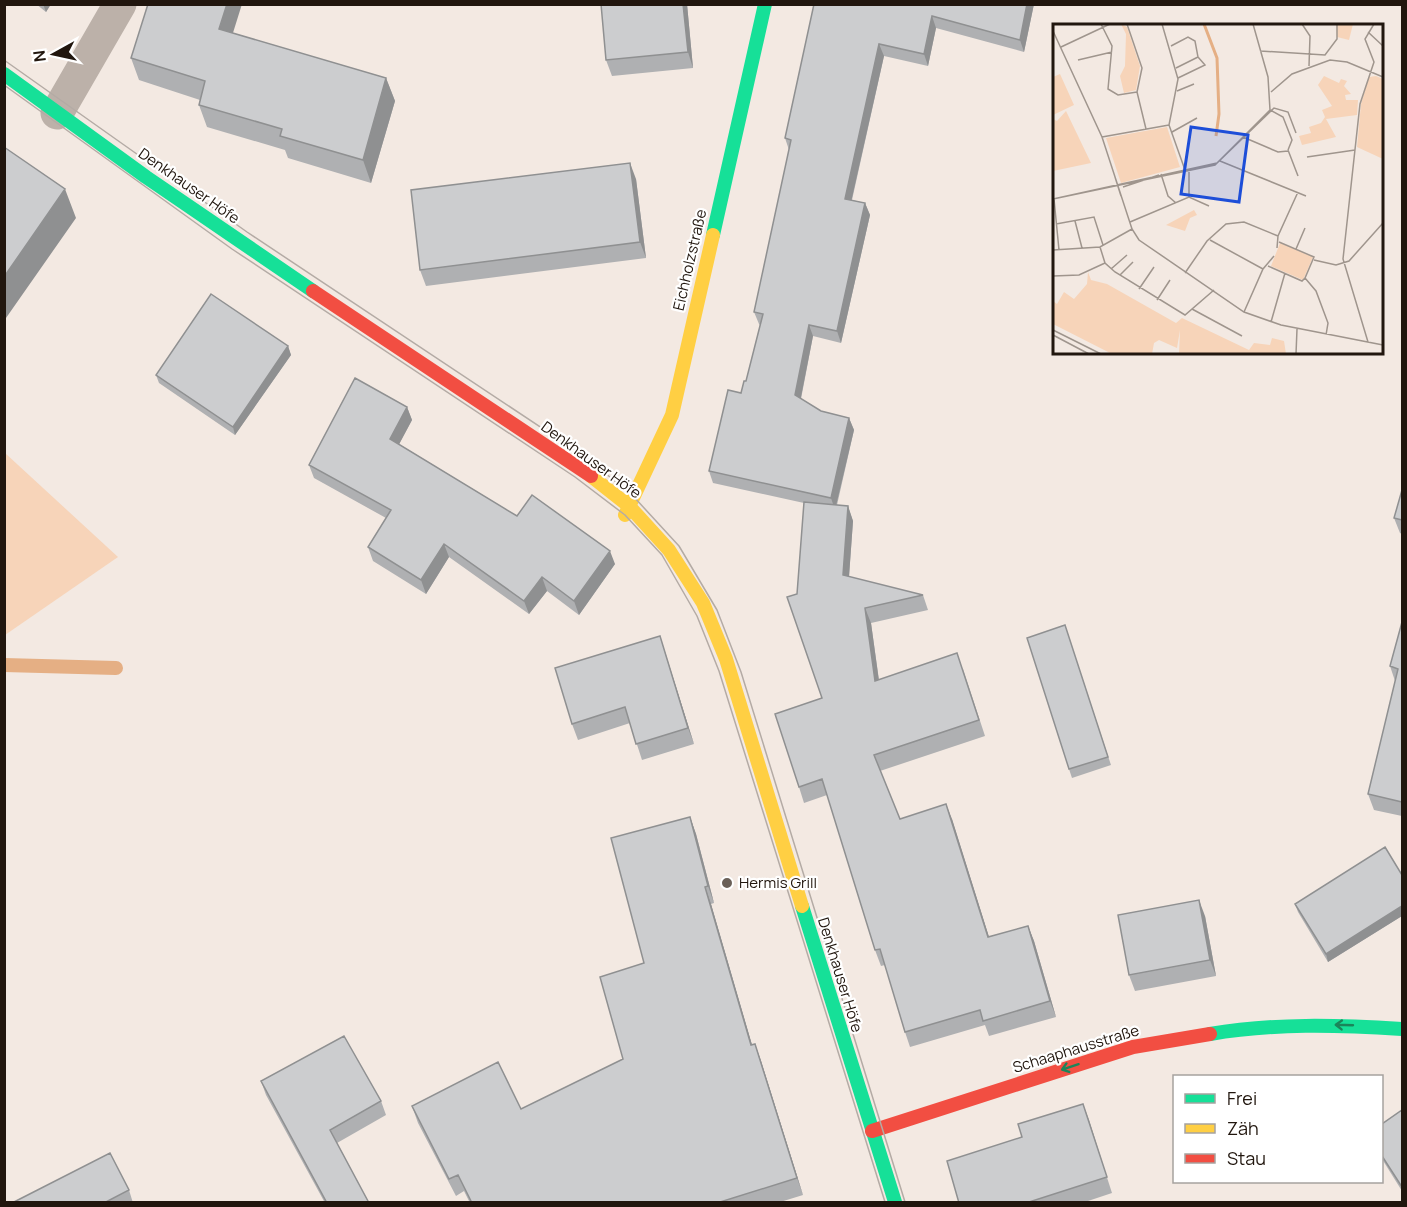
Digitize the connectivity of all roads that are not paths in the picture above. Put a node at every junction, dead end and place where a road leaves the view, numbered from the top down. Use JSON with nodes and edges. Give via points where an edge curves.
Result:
{"nodes":[{"id":1,"x":120,"y":4,"type":"edge"},
{"id":2,"x":765,"y":4,"type":"edge"},
{"id":3,"x":4,"y":74,"type":"edge"},
{"id":4,"x":57,"y":113,"type":"junction"},
{"id":5,"x":627,"y":510,"type":"junction"},
{"id":6,"x":1402,"y":1029,"type":"edge"},
{"id":7,"x":872,"y":1131,"type":"junction"},
{"id":8,"x":895,"y":1203,"type":"edge"}],
"edges":[{"from":1,"to":4,"type":"street"},
{"from":2,"to":5,"type":"street","name":"Eichholzstraße","via":[[672,415]]},
{"from":3,"to":4,"type":"street","name":"Denkhauser Höfe"},
{"from":4,"to":5,"type":"street","name":"Denkhauser Höfe","via":[[241,242],[581,469]]},
{"from":5,"to":7,"type":"street","name":"Denkhauser Höfe","via":[[669,550],[703,603],[726,659]]},
{"from":6,"to":7,"type":"street","name":"Schaaphausstraße","one_way":true,"via":[[1342,1025],[1239,1029],[1133,1047]]},
{"from":7,"to":8,"type":"street","name":"Denkhauser Höfe"}]}
